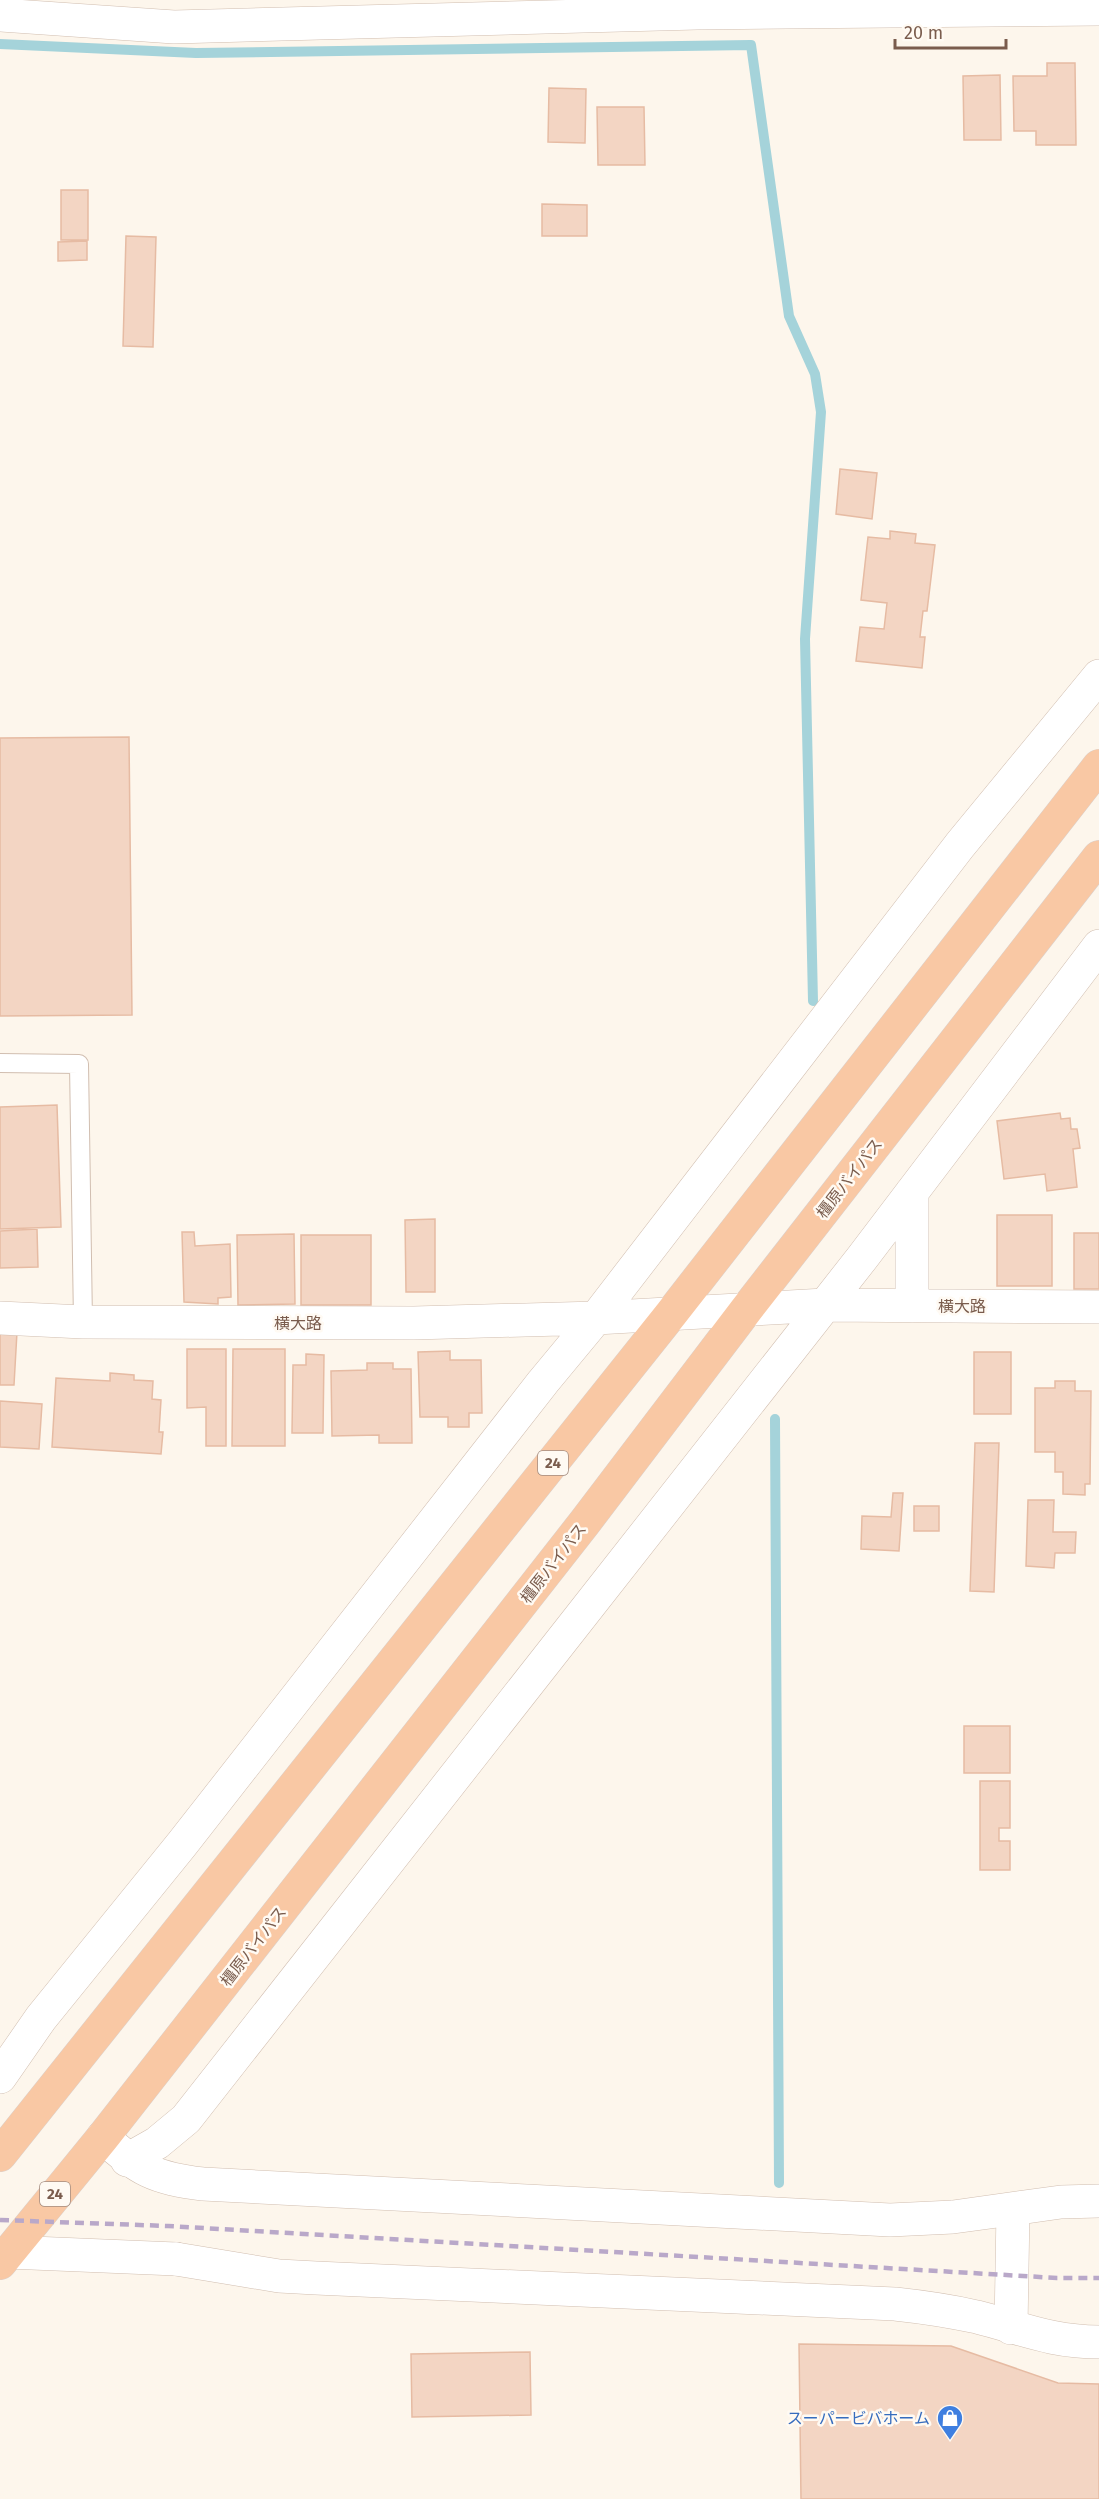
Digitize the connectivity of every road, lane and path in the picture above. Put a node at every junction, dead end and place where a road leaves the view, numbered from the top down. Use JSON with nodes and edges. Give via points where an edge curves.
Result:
{"nodes":[{"id":1,"x":753,"y":6,"type":"edge"},
{"id":2,"x":1099,"y":9,"type":"edge"},
{"id":3,"x":0,"y":15,"type":"edge"},
{"id":4,"x":1099,"y":676,"type":"edge"},
{"id":5,"x":1099,"y":766,"type":"edge"},
{"id":6,"x":1099,"y":857,"type":"edge"},
{"id":7,"x":1099,"y":946,"type":"edge"},
{"id":8,"x":0,"y":1063,"type":"edge"},
{"id":9,"x":912,"y":1192,"type":"junction"},
{"id":10,"x":825,"y":1305,"type":"junction"},
{"id":11,"x":912,"y":1306,"type":"junction"},
{"id":12,"x":1099,"y":1307,"type":"edge"},
{"id":13,"x":746,"y":1310,"type":"junction"},
{"id":14,"x":671,"y":1314,"type":"junction"},
{"id":15,"x":0,"y":1318,"type":"edge"},
{"id":16,"x":596,"y":1318,"type":"junction"},
{"id":17,"x":83,"y":1322,"type":"junction"},
{"id":18,"x":0,"y":2076,"type":"edge"},
{"id":19,"x":103,"y":2137,"type":"junction"},
{"id":20,"x":0,"y":2155,"type":"edge"},
{"id":21,"x":127,"y":2160,"type":"junction"},
{"id":22,"x":1099,"y":2201,"type":"edge"},
{"id":23,"x":1013,"y":2210,"type":"junction"},
{"id":24,"x":3,"y":2255,"type":"edge"},
{"id":25,"x":1011,"y":2328,"type":"junction"},
{"id":26,"x":1099,"y":2342,"type":"edge"}],
"edges":[{"from":1,"to":2,"type":"street"},
{"from":1,"to":3,"type":"street","via":[[174,27]]},
{"from":4,"to":16,"type":"street","via":[[960,845]]},
{"from":5,"to":14,"type":"highway","number":"24"},
{"from":6,"to":13,"type":"highway","name":"橿原バイパス","number":"24"},
{"from":7,"to":9,"type":"street"},
{"from":8,"to":17,"type":"lane","via":[[79,1064]]},
{"from":9,"to":10,"type":"street"},
{"from":9,"to":11,"type":"street"},
{"from":10,"to":11,"type":"street","name":"横大路"},
{"from":10,"to":13,"type":"street","name":"横大路"},
{"from":10,"to":21,"type":"street","via":[[186,2119],[158,2143]]},
{"from":11,"to":12,"type":"street","name":"横大路"},
{"from":13,"to":14,"type":"street","name":"横大路"},
{"from":13,"to":19,"type":"highway","name":"橿原バイパス","number":"24","via":[[578,1532]]},
{"from":14,"to":16,"type":"street","name":"横大路"},
{"from":14,"to":20,"type":"highway","number":"24"},
{"from":15,"to":17,"type":"street","name":"横大路"},
{"from":16,"to":17,"type":"street","name":"横大路","via":[[414,1323]]},
{"from":16,"to":18,"type":"street","via":[[41,2018]]},
{"from":19,"to":21,"type":"street"},
{"from":19,"to":24,"type":"highway","name":"橿原バイパス","number":"24"},
{"from":21,"to":23,"type":"street","via":[[151,2173],[203,2184],[890,2220]]},
{"from":22,"to":23,"type":"street"},
{"from":23,"to":25,"type":"street"},
{"from":24,"to":25,"type":"street","via":[[176,2259],[279,2276],[895,2304],[959,2313]]},
{"from":25,"to":26,"type":"street","via":[[1044,2337]]}]}
